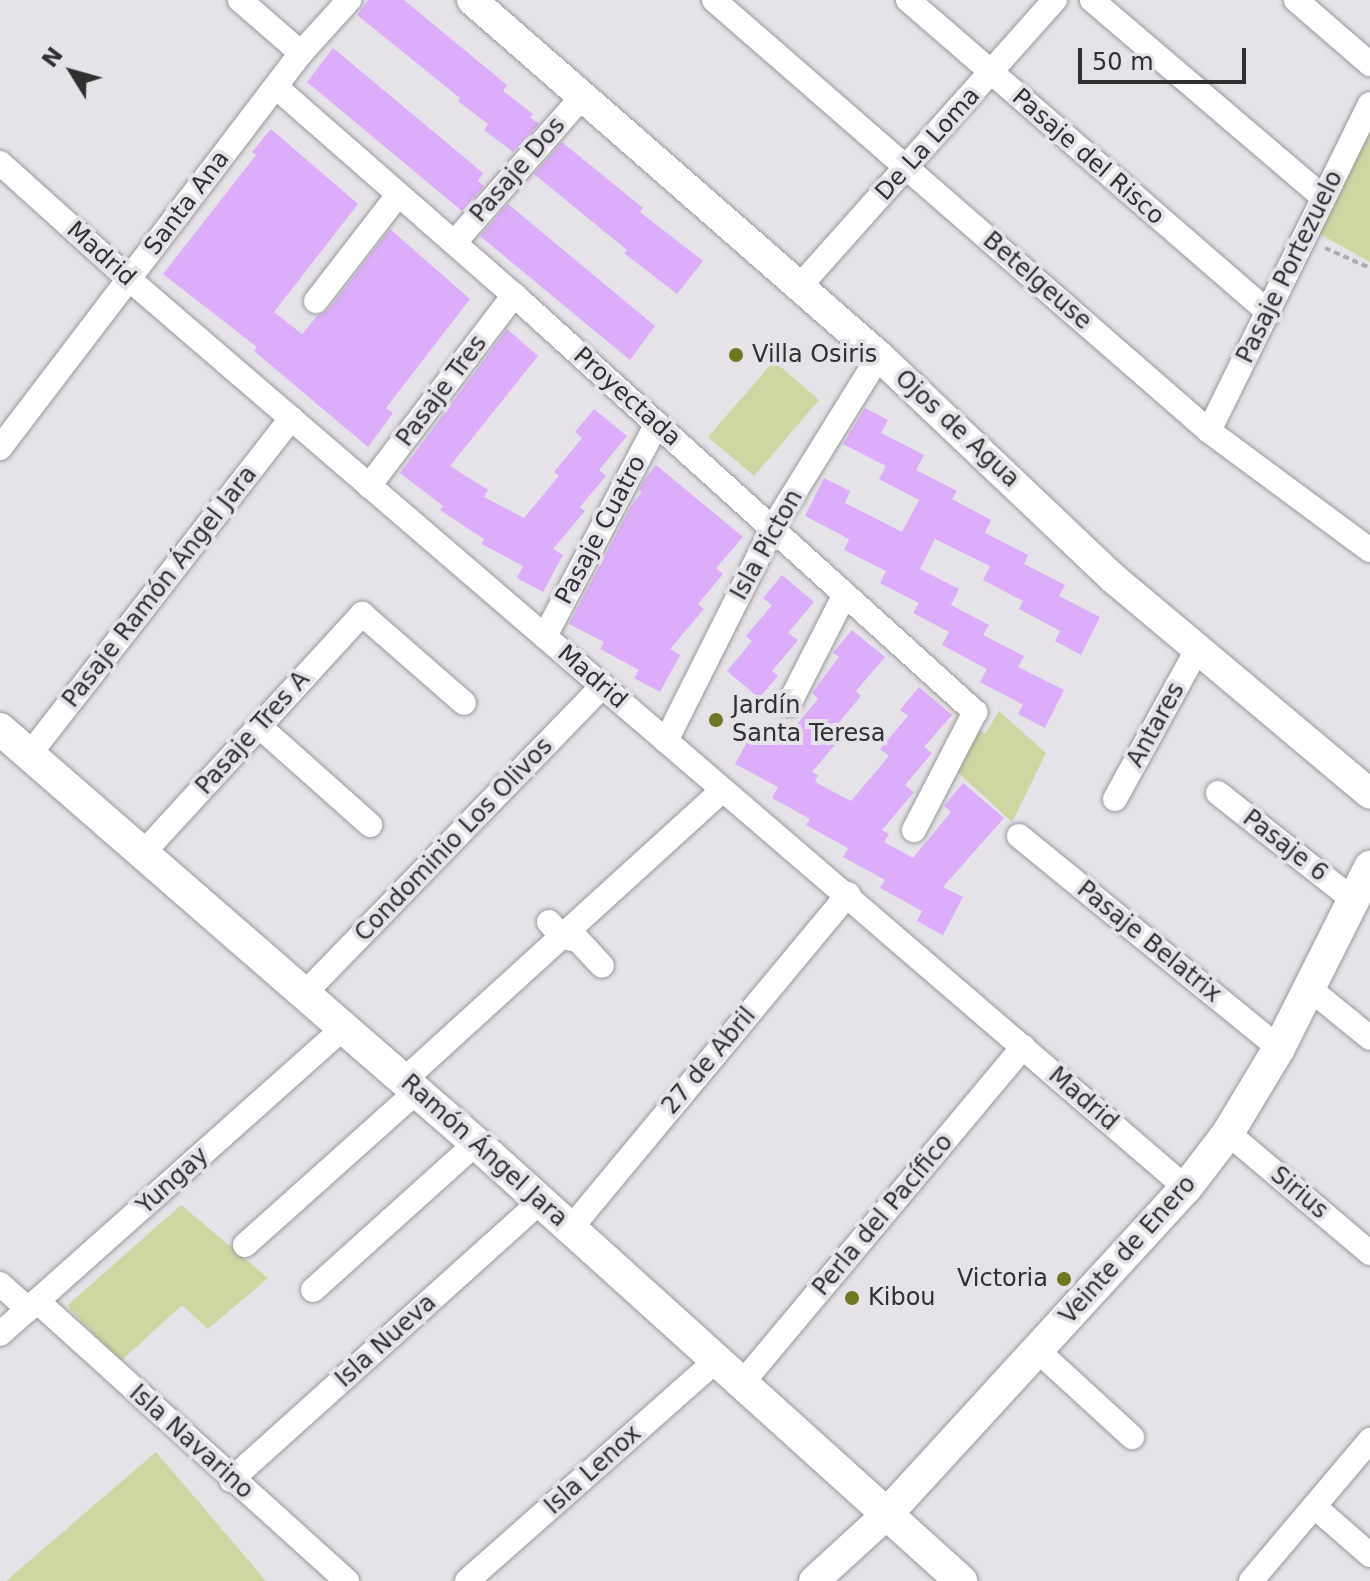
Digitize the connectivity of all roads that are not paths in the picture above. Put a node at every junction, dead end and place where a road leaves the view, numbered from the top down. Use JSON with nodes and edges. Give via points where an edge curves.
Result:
{"nodes":[{"id":1,"x":240,"y":0,"type":"edge"},
{"id":2,"x":349,"y":0,"type":"edge"},
{"id":3,"x":472,"y":0,"type":"edge"},
{"id":4,"x":714,"y":0,"type":"edge"},
{"id":5,"x":908,"y":0,"type":"edge"},
{"id":6,"x":1055,"y":0,"type":"edge"},
{"id":7,"x":1092,"y":0,"type":"edge"},
{"id":8,"x":1296,"y":0,"type":"edge"},
{"id":9,"x":301,"y":53,"type":"junction"},
{"id":10,"x":1370,"y":64,"type":"edge"},
{"id":11,"x":991,"y":73,"type":"junction"},
{"id":12,"x":276,"y":87,"type":"junction"},
{"id":13,"x":581,"y":98,"type":"junction"},
{"id":14,"x":1370,"y":104,"type":"edge"},
{"id":15,"x":0,"y":163,"type":"edge"},
{"id":16,"x":907,"y":169,"type":"junction"},
{"id":17,"x":398,"y":195,"type":"junction"},
{"id":18,"x":1323,"y":197,"type":"junction"},
{"id":19,"x":454,"y":243,"type":"junction"},
{"id":20,"x":129,"y":279,"type":"junction"},
{"id":21,"x":799,"y":287,"type":"junction"},
{"id":22,"x":514,"y":295,"type":"junction"},
{"id":23,"x":316,"y":301,"type":"dead end"},
{"id":24,"x":1269,"y":313,"type":"junction"},
{"id":25,"x":879,"y":356,"type":"junction"},
{"id":26,"x":291,"y":418,"type":"junction"},
{"id":27,"x":657,"y":424,"type":"junction"},
{"id":28,"x":1209,"y":431,"type":"junction"},
{"id":29,"x":0,"y":448,"type":"edge"},
{"id":30,"x":369,"y":486,"type":"junction"},
{"id":31,"x":773,"y":527,"type":"junction"},
{"id":32,"x":1370,"y":550,"type":"edge"},
{"id":33,"x":845,"y":594,"type":"junction"},
{"id":34,"x":545,"y":636,"type":"junction"},
{"id":35,"x":1197,"y":650,"type":"junction"},
{"id":36,"x":603,"y":686,"type":"junction"},
{"id":37,"x":464,"y":703,"type":"dead end"},
{"id":38,"x":789,"y":704,"type":"dead end"},
{"id":39,"x":259,"y":726,"type":"junction"},
{"id":40,"x":0,"y":729,"type":"edge"},
{"id":41,"x":666,"y":741,"type":"junction"},
{"id":42,"x":29,"y":755,"type":"junction"},
{"id":43,"x":723,"y":790,"type":"junction"},
{"id":44,"x":1218,"y":793,"type":"dead end"},
{"id":45,"x":1370,"y":794,"type":"edge"},
{"id":46,"x":1115,"y":799,"type":"dead end"},
{"id":47,"x":370,"y":825,"type":"dead end"},
{"id":48,"x":914,"y":830,"type":"dead end"},
{"id":49,"x":1019,"y":836,"type":"dead end"},
{"id":50,"x":144,"y":852,"type":"junction"},
{"id":51,"x":1370,"y":867,"type":"edge"},
{"id":52,"x":848,"y":894,"type":"junction"},
{"id":53,"x":1352,"y":899,"type":"junction"},
{"id":54,"x":555,"y":929,"type":"junction"},
{"id":55,"x":602,"y":966,"type":"dead end"},
{"id":56,"x":1310,"y":989,"type":"junction"},
{"id":57,"x":305,"y":993,"type":"junction"},
{"id":58,"x":345,"y":1027,"type":"junction"},
{"id":59,"x":1370,"y":1038,"type":"edge"},
{"id":60,"x":1023,"y":1047,"type":"junction"},
{"id":61,"x":1279,"y":1048,"type":"junction"},
{"id":62,"x":411,"y":1086,"type":"junction"},
{"id":63,"x":1228,"y":1133,"type":"junction"},
{"id":64,"x":476,"y":1143,"type":"junction"},
{"id":65,"x":1186,"y":1188,"type":"junction"},
{"id":66,"x":541,"y":1201,"type":"junction"},
{"id":67,"x":571,"y":1228,"type":"junction"},
{"id":68,"x":245,"y":1245,"type":"dead end"},
{"id":69,"x":1370,"y":1253,"type":"edge"},
{"id":70,"x":0,"y":1284,"type":"edge"},
{"id":71,"x":313,"y":1290,"type":"dead end"},
{"id":72,"x":33,"y":1305,"type":"junction"},
{"id":73,"x":0,"y":1334,"type":"edge"},
{"id":74,"x":1037,"y":1350,"type":"junction"},
{"id":75,"x":718,"y":1359,"type":"junction"},
{"id":76,"x":743,"y":1382,"type":"junction"},
{"id":77,"x":1132,"y":1437,"type":"dead end"},
{"id":78,"x":1370,"y":1440,"type":"edge"},
{"id":79,"x":231,"y":1480,"type":"junction"},
{"id":80,"x":1315,"y":1507,"type":"junction"},
{"id":81,"x":885,"y":1516,"type":"junction"},
{"id":82,"x":1370,"y":1555,"type":"edge"},
{"id":83,"x":347,"y":1581,"type":"edge"},
{"id":84,"x":467,"y":1581,"type":"edge"},
{"id":85,"x":814,"y":1581,"type":"edge"},
{"id":86,"x":961,"y":1581,"type":"edge"},
{"id":87,"x":1251,"y":1581,"type":"edge"}],
"edges":[{"from":1,"to":9,"type":"street"},
{"from":2,"to":9,"type":"street","name":"Santa Ana"},
{"from":3,"to":13,"type":"street","name":"Ojos de Agua"},
{"from":4,"to":16,"type":"street","name":"Betelgeuse"},
{"from":5,"to":11,"type":"street","name":"Pasaje del Risco"},
{"from":6,"to":11,"type":"street","name":"De La Loma"},
{"from":7,"to":18,"type":"street"},
{"from":8,"to":10,"type":"street"},
{"from":9,"to":12,"type":"street","name":"Santa Ana"},
{"from":11,"to":16,"type":"street","name":"De La Loma"},
{"from":11,"to":24,"type":"street","name":"Pasaje del Risco"},
{"from":12,"to":17,"type":"street","name":"Proyectada"},
{"from":12,"to":20,"type":"street","name":"Santa Ana"},
{"from":13,"to":19,"type":"street","name":"Pasaje Dos"},
{"from":13,"to":21,"type":"street","name":"Ojos de Agua"},
{"from":14,"to":18,"type":"street","name":"Pasaje Portezuelo"},
{"from":15,"to":20,"type":"street","name":"Madrid"},
{"from":16,"to":21,"type":"street","name":"De La Loma"},
{"from":16,"to":28,"type":"street","name":"Betelgeuse"},
{"from":17,"to":19,"type":"street","name":"Proyectada"},
{"from":17,"to":23,"type":"street"},
{"from":18,"to":24,"type":"street","name":"Pasaje Portezuelo"},
{"from":19,"to":22,"type":"street","name":"Proyectada"},
{"from":20,"to":26,"type":"street","name":"Madrid"},
{"from":20,"to":29,"type":"street","name":"Santa Ana"},
{"from":21,"to":25,"type":"street","name":"Ojos de Agua"},
{"from":22,"to":27,"type":"street","name":"Proyectada"},
{"from":22,"to":30,"type":"street","name":"Pasaje Tres"},
{"from":24,"to":28,"type":"street","name":"Pasaje Portezuelo"},
{"from":25,"to":31,"type":"street","name":"Isla Picton"},
{"from":25,"to":35,"type":"street","name":"Ojos de Agua","via":[[1114,579]]},
{"from":26,"to":30,"type":"street","name":"Madrid"},
{"from":26,"to":42,"type":"street","name":"Pasaje Ramón Ángel Jara"},
{"from":27,"to":31,"type":"street","name":"Proyectada"},
{"from":27,"to":34,"type":"street","name":"Pasaje Cuatro"},
{"from":28,"to":32,"type":"street","name":"Betelgeuse"},
{"from":30,"to":34,"type":"street","name":"Madrid"},
{"from":31,"to":33,"type":"street","name":"Proyectada"},
{"from":31,"to":41,"type":"street","name":"Isla Picton"},
{"from":33,"to":38,"type":"street"},
{"from":33,"to":48,"type":"street","name":"Proyectada","via":[[975,712]]},
{"from":34,"to":36,"type":"street","name":"Madrid"},
{"from":35,"to":45,"type":"street","name":"Ojos de Agua"},
{"from":35,"to":46,"type":"street","name":"Antares"},
{"from":36,"to":41,"type":"street","name":"Madrid"},
{"from":36,"to":57,"type":"street","name":"Condominio Los Olivos"},
{"from":37,"to":39,"type":"street","name":"Pasaje Tres A","via":[[362,614]]},
{"from":39,"to":47,"type":"street"},
{"from":39,"to":50,"type":"street","name":"Pasaje Tres A"},
{"from":40,"to":42,"type":"main road","name":"Ramón Ángel Jara"},
{"from":41,"to":43,"type":"street","name":"Madrid"},
{"from":42,"to":50,"type":"main road","name":"Ramón Ángel Jara"},
{"from":43,"to":52,"type":"street","name":"Madrid"},
{"from":43,"to":54,"type":"street"},
{"from":44,"to":53,"type":"street","name":"Pasaje 6"},
{"from":49,"to":61,"type":"street","name":"Pasaje Belatrix"},
{"from":50,"to":57,"type":"main road","name":"Ramón Ángel Jara"},
{"from":51,"to":53,"type":"main road","name":"Veinte de Enero"},
{"from":52,"to":60,"type":"street","name":"Madrid"},
{"from":52,"to":67,"type":"street","name":"27 de Abril"},
{"from":53,"to":56,"type":"main road","name":"Veinte de Enero"},
{"from":54,"to":55,"type":"street","via":[[578,940]]},
{"from":54,"to":62,"type":"street"},
{"from":56,"to":59,"type":"street"},
{"from":56,"to":61,"type":"main road","name":"Veinte de Enero"},
{"from":57,"to":58,"type":"main road","name":"Ramón Ángel Jara"},
{"from":58,"to":62,"type":"main road","name":"Ramón Ángel Jara"},
{"from":58,"to":72,"type":"street","name":"Yungay"},
{"from":60,"to":65,"type":"street","name":"Madrid"},
{"from":60,"to":76,"type":"street","name":"Perla del Pacífico"},
{"from":61,"to":63,"type":"main road","name":"Veinte de Enero"},
{"from":62,"to":64,"type":"main road","name":"Ramón Ángel Jara"},
{"from":62,"to":68,"type":"street"},
{"from":63,"to":65,"type":"main road","name":"Veinte de Enero"},
{"from":63,"to":69,"type":"street","name":"Sirius"},
{"from":64,"to":66,"type":"main road","name":"Ramón Ángel Jara"},
{"from":64,"to":71,"type":"street"},
{"from":65,"to":74,"type":"main road","name":"Veinte de Enero"},
{"from":66,"to":67,"type":"main road","name":"Ramón Ángel Jara"},
{"from":66,"to":79,"type":"street","name":"Isla Nueva"},
{"from":67,"to":75,"type":"main road","name":"Ramón Ángel Jara"},
{"from":70,"to":72,"type":"street","name":"Isla Navarino"},
{"from":72,"to":73,"type":"street","name":"Yungay"},
{"from":72,"to":79,"type":"street","name":"Isla Navarino"},
{"from":74,"to":77,"type":"street"},
{"from":74,"to":81,"type":"main road","name":"Veinte de Enero"},
{"from":75,"to":76,"type":"main road","name":"Ramón Ángel Jara"},
{"from":75,"to":84,"type":"street","name":"Isla Lenox"},
{"from":76,"to":81,"type":"main road","name":"Ramón Ángel Jara"},
{"from":78,"to":80,"type":"street"},
{"from":79,"to":83,"type":"street","name":"Isla Navarino"},
{"from":80,"to":82,"type":"street"},
{"from":80,"to":87,"type":"street"},
{"from":81,"to":85,"type":"street","name":"Veinte de Enero"},
{"from":81,"to":86,"type":"main road","name":"Ramón Ángel Jara"}]}
